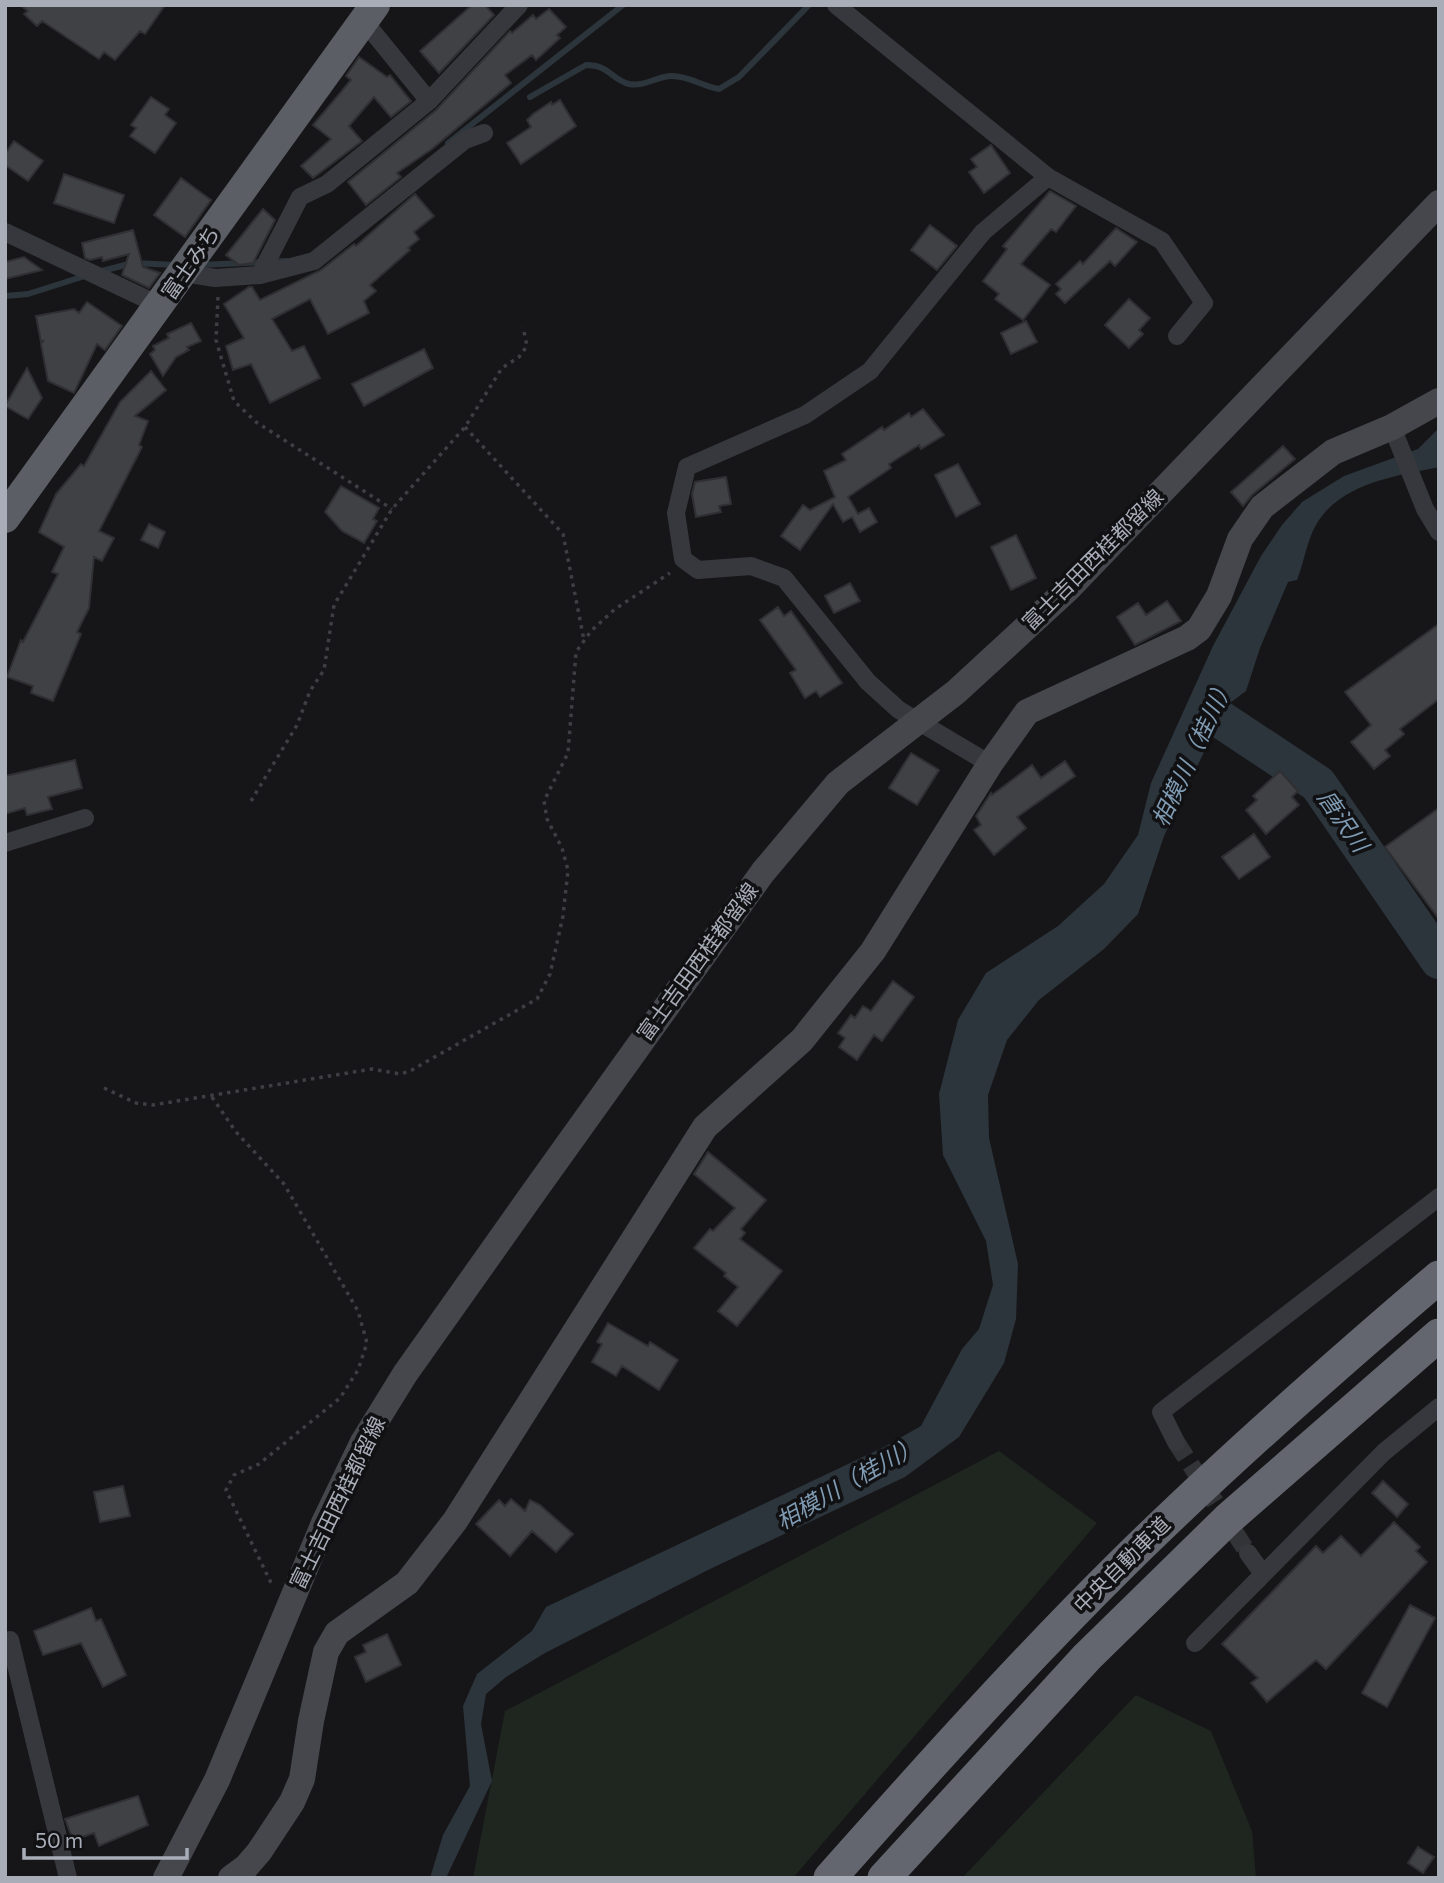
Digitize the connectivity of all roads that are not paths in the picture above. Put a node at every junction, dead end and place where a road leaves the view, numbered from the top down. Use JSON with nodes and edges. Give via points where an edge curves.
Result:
{"nodes":[{"id":1,"x":519,"y":5,"type":"edge"},
{"id":2,"x":836,"y":5,"type":"edge"},
{"id":3,"x":369,"y":13,"type":"edge"},
{"id":4,"x":429,"y":101,"type":"junction"},
{"id":5,"x":484,"y":134,"type":"dead end"},
{"id":6,"x":1048,"y":177,"type":"junction"},
{"id":7,"x":1439,"y":203,"type":"edge"},
{"id":8,"x":5,"y":232,"type":"edge"},
{"id":9,"x":184,"y":273,"type":"junction"},
{"id":10,"x":260,"y":275,"type":"junction"},
{"id":11,"x":161,"y":306,"type":"junction"},
{"id":12,"x":1177,"y":336,"type":"dead end"},
{"id":13,"x":1439,"y":401,"type":"edge"},
{"id":14,"x":1396,"y":436,"type":"junction"},
{"id":15,"x":5,"y":518,"type":"edge"},
{"id":16,"x":1439,"y":533,"type":"edge"},
{"id":17,"x":990,"y":764,"type":"junction"},
{"id":18,"x":85,"y":818,"type":"dead end"},
{"id":19,"x":5,"y":843,"type":"edge"},
{"id":20,"x":1439,"y":1197,"type":"edge"},
{"id":21,"x":1439,"y":1277,"type":"edge"},
{"id":22,"x":1439,"y":1335,"type":"edge"},
{"id":23,"x":1439,"y":1407,"type":"edge"},
{"id":24,"x":1176,"y":1442,"type":"tunnel mouth"},
{"id":25,"x":1248,"y":1553,"type":"tunnel mouth"},
{"id":26,"x":1263,"y":1574,"type":"junction"},
{"id":27,"x":10,"y":1640,"type":"dead end"},
{"id":28,"x":1195,"y":1643,"type":"dead end"},
{"id":29,"x":68,"y":1878,"type":"edge"},
{"id":30,"x":166,"y":1878,"type":"edge"},
{"id":31,"x":231,"y":1878,"type":"edge"},
{"id":32,"x":830,"y":1878,"type":"edge"},
{"id":33,"x":884,"y":1878,"type":"edge"}],
"edges":[{"from":1,"to":4,"type":"street"},
{"from":2,"to":6,"type":"street"},
{"from":3,"to":4,"type":"street"},
{"from":3,"to":9,"type":"highway","name":"富士みち"},
{"from":4,"to":10,"type":"street","via":[[327,184],[299,197]]},
{"from":5,"to":10,"type":"street","via":[[465,140],[314,261]]},
{"from":6,"to":12,"type":"street","via":[[1162,241],[1204,303]]},
{"from":6,"to":17,"type":"street","via":[[983,232],[870,371],[805,415],[687,467],[676,513],[683,559],[698,570],[751,566],[784,578],[869,682],[899,710]]},
{"from":7,"to":30,"type":"main road","name":"富士吉田西桂都留線","via":[[1067,590],[956,692],[838,783],[763,872],[520,1210],[363,1442],[324,1523],[217,1780]]},
{"from":8,"to":11,"type":"street"},
{"from":9,"to":10,"type":"street"},
{"from":9,"to":11,"type":"highway","name":"富士みち"},
{"from":11,"to":15,"type":"highway","name":"富士みち"},
{"from":13,"to":14,"type":"main road"},
{"from":14,"to":16,"type":"street"},
{"from":14,"to":17,"type":"main road","via":[[1333,452],[1262,507],[1240,539],[1219,596],[1199,629],[1164,651],[1027,712]]},
{"from":17,"to":31,"type":"main road","via":[[873,951],[802,1040],[705,1127],[447,1532],[408,1583],[337,1633],[326,1651],[302,1779],[259,1852]]},
{"from":18,"to":19,"type":"street"},
{"from":20,"to":24,"type":"street","via":[[1161,1412]]},
{"from":21,"to":32,"type":"highway","name":"中央自動車道","via":[[1327,1373],[1122,1564],[952,1741]]},
{"from":22,"to":33,"type":"highway","name":"中央自動車道","via":[[1228,1519],[962,1789]]},
{"from":23,"to":26,"type":"street","via":[[1384,1452]]},
{"from":25,"to":26,"type":"street"},
{"from":26,"to":28,"type":"street"},
{"from":27,"to":29,"type":"street"}]}
